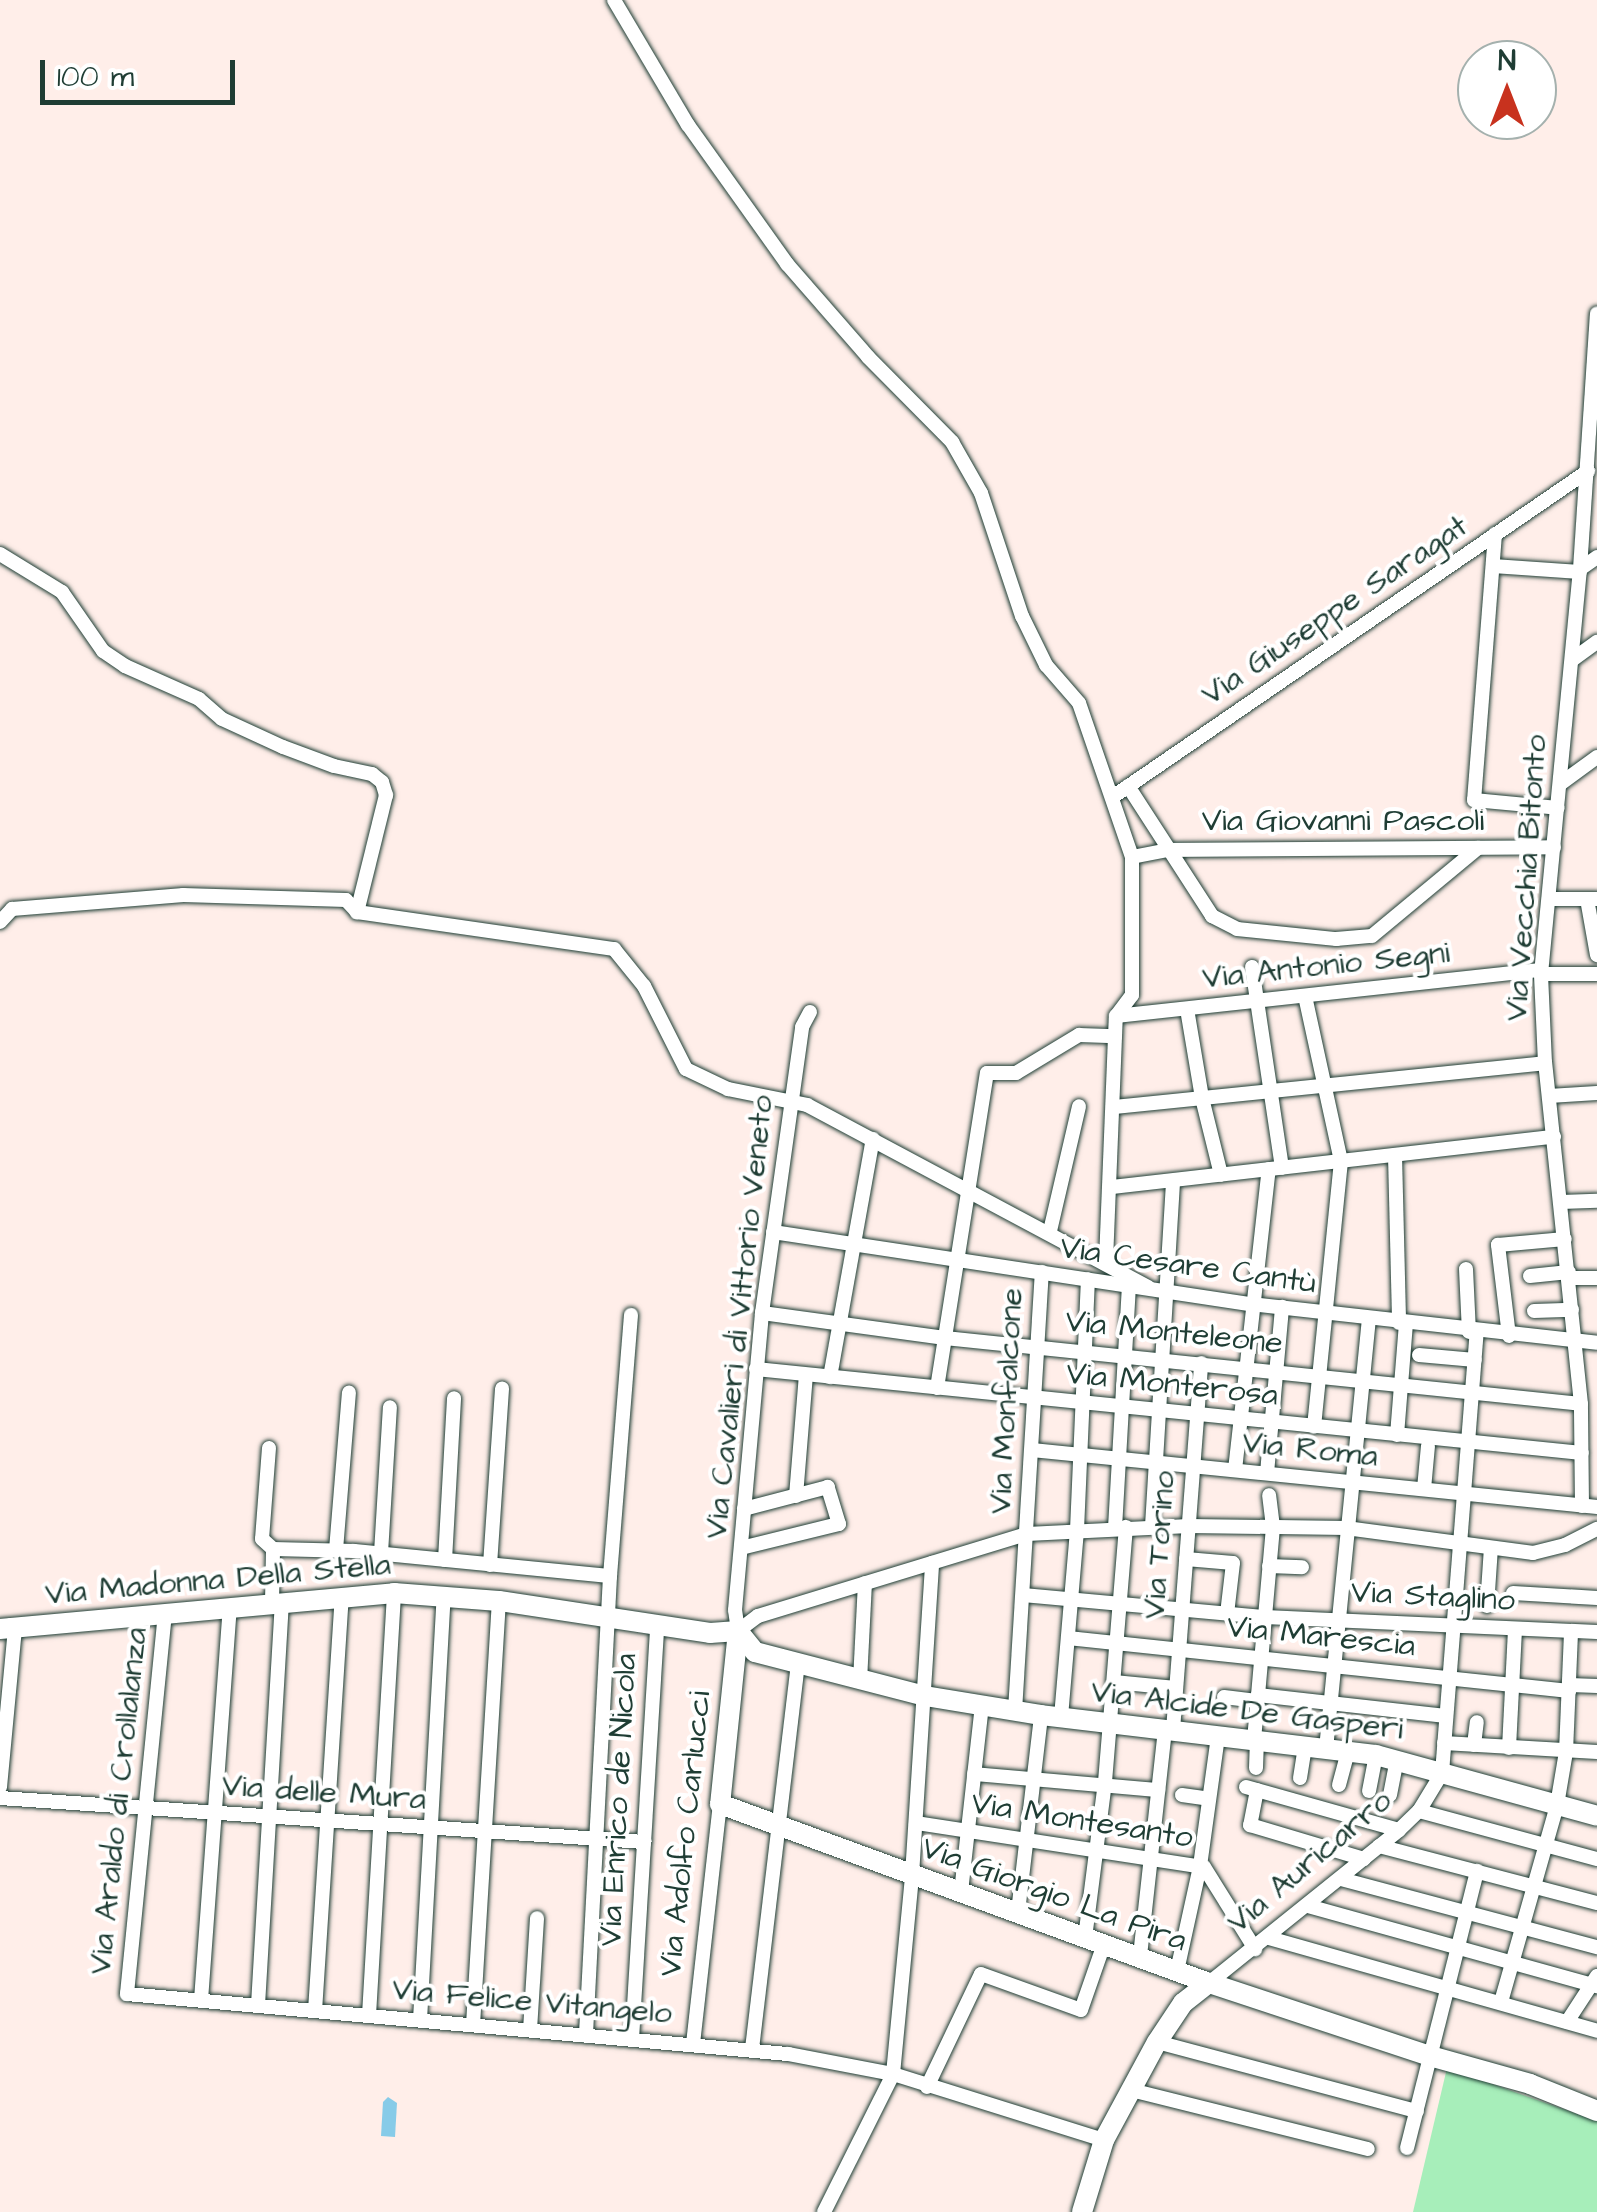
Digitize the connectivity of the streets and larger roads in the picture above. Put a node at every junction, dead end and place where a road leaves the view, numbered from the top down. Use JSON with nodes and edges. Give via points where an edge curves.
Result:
{"nodes":[{"id":1,"x":614,"y":0,"type":"edge"},
{"id":2,"x":1597,"y":314,"type":"edge"},
{"id":3,"x":1593,"y":447,"type":"edge"},
{"id":4,"x":1588,"y":471,"type":"junction"},
{"id":5,"x":1495,"y":534,"type":"junction"},
{"id":6,"x":0,"y":554,"type":"edge"},
{"id":7,"x":1597,"y":556,"type":"edge"},
{"id":8,"x":1492,"y":566,"type":"junction"},
{"id":9,"x":1580,"y":570,"type":"junction"},
{"id":10,"x":1597,"y":642,"type":"edge"},
{"id":11,"x":1572,"y":660,"type":"junction"},
{"id":12,"x":1597,"y":757,"type":"edge"},
{"id":13,"x":1560,"y":784,"type":"junction"},
{"id":14,"x":1128,"y":786,"type":"junction"},
{"id":15,"x":1114,"y":796,"type":"junction"},
{"id":16,"x":1558,"y":808,"type":"junction"},
{"id":17,"x":1554,"y":847,"type":"junction"},
{"id":18,"x":1478,"y":848,"type":"junction"},
{"id":19,"x":1169,"y":850,"type":"junction"},
{"id":20,"x":1132,"y":856,"type":"junction"},
{"id":21,"x":1550,"y":899,"type":"junction"},
{"id":22,"x":1592,"y":899,"type":"edge"},
{"id":23,"x":357,"y":912,"type":"junction"},
{"id":24,"x":0,"y":922,"type":"edge"},
{"id":25,"x":1597,"y":955,"type":"edge"},
{"id":26,"x":1252,"y":967,"type":"dead end"},
{"id":27,"x":1541,"y":972,"type":"junction"},
{"id":28,"x":1597,"y":974,"type":"edge"},
{"id":29,"x":1305,"y":996,"type":"junction"},
{"id":30,"x":1256,"y":1001,"type":"junction"},
{"id":31,"x":1187,"y":1009,"type":"junction"},
{"id":32,"x":810,"y":1012,"type":"dead end"},
{"id":33,"x":1116,"y":1016,"type":"junction"},
{"id":34,"x":1115,"y":1036,"type":"junction"},
{"id":35,"x":1544,"y":1063,"type":"junction"},
{"id":36,"x":1324,"y":1085,"type":"junction"},
{"id":37,"x":1269,"y":1091,"type":"junction"},
{"id":38,"x":1597,"y":1092,"type":"edge"},
{"id":39,"x":1549,"y":1096,"type":"junction"},
{"id":40,"x":1202,"y":1098,"type":"junction"},
{"id":41,"x":791,"y":1101,"type":"junction"},
{"id":42,"x":1080,"y":1106,"type":"dead end"},
{"id":43,"x":1114,"y":1107,"type":"junction"},
{"id":44,"x":1554,"y":1137,"type":"junction"},
{"id":45,"x":873,"y":1139,"type":"junction"},
{"id":46,"x":1394,"y":1155,"type":"junction"},
{"id":47,"x":1341,"y":1161,"type":"junction"},
{"id":48,"x":1276,"y":1168,"type":"junction"},
{"id":49,"x":1221,"y":1174,"type":"junction"},
{"id":50,"x":1173,"y":1181,"type":"junction"},
{"id":51,"x":1112,"y":1187,"type":"junction"},
{"id":52,"x":968,"y":1188,"type":"junction"},
{"id":53,"x":1597,"y":1201,"type":"edge"},
{"id":54,"x":1561,"y":1202,"type":"junction"},
{"id":55,"x":1050,"y":1231,"type":"junction"},
{"id":56,"x":772,"y":1232,"type":"junction"},
{"id":57,"x":1565,"y":1239,"type":"junction"},
{"id":58,"x":854,"y":1244,"type":"junction"},
{"id":59,"x":956,"y":1260,"type":"junction"},
{"id":60,"x":1106,"y":1261,"type":"junction"},
{"id":61,"x":1466,"y":1270,"type":"dead end"},
{"id":62,"x":1042,"y":1272,"type":"junction"},
{"id":63,"x":1569,"y":1275,"type":"junction"},
{"id":64,"x":1530,"y":1276,"type":"dead end"},
{"id":65,"x":1597,"y":1278,"type":"edge"},
{"id":66,"x":1088,"y":1279,"type":"junction"},
{"id":67,"x":1129,"y":1284,"type":"junction"},
{"id":68,"x":1148,"y":1287,"type":"junction"},
{"id":69,"x":1169,"y":1289,"type":"junction"},
{"id":70,"x":1251,"y":1304,"type":"junction"},
{"id":71,"x":1282,"y":1308,"type":"junction"},
{"id":72,"x":1572,"y":1310,"type":"junction"},
{"id":73,"x":1534,"y":1312,"type":"dead end"},
{"id":74,"x":762,"y":1313,"type":"junction"},
{"id":75,"x":1326,"y":1314,"type":"junction"},
{"id":76,"x":631,"y":1315,"type":"dead end"},
{"id":77,"x":1368,"y":1319,"type":"junction"},
{"id":78,"x":1403,"y":1323,"type":"junction"},
{"id":79,"x":840,"y":1324,"type":"junction"},
{"id":80,"x":1473,"y":1332,"type":"junction"},
{"id":81,"x":1509,"y":1336,"type":"junction"},
{"id":82,"x":945,"y":1338,"type":"junction"},
{"id":83,"x":1597,"y":1343,"type":"edge"},
{"id":84,"x":1576,"y":1344,"type":"junction"},
{"id":85,"x":1038,"y":1347,"type":"junction"},
{"id":86,"x":1085,"y":1351,"type":"junction"},
{"id":87,"x":1419,"y":1354,"type":"dead end"},
{"id":88,"x":1125,"y":1355,"type":"junction"},
{"id":89,"x":1164,"y":1359,"type":"junction"},
{"id":90,"x":1475,"y":1360,"type":"junction"},
{"id":91,"x":1201,"y":1364,"type":"junction"},
{"id":92,"x":1245,"y":1368,"type":"junction"},
{"id":93,"x":756,"y":1369,"type":"junction"},
{"id":94,"x":1276,"y":1372,"type":"junction"},
{"id":95,"x":806,"y":1374,"type":"junction"},
{"id":96,"x":1320,"y":1376,"type":"junction"},
{"id":97,"x":830,"y":1377,"type":"junction"},
{"id":98,"x":1362,"y":1380,"type":"junction"},
{"id":99,"x":1401,"y":1384,"type":"junction"},
{"id":100,"x":502,"y":1388,"type":"dead end"},
{"id":101,"x":936,"y":1388,"type":"junction"},
{"id":102,"x":1472,"y":1392,"type":"junction"},
{"id":103,"x":349,"y":1393,"type":"dead end"},
{"id":104,"x":454,"y":1398,"type":"dead end"},
{"id":105,"x":1035,"y":1399,"type":"junction"},
{"id":106,"x":1083,"y":1404,"type":"junction"},
{"id":107,"x":1581,"y":1404,"type":"junction"},
{"id":108,"x":390,"y":1407,"type":"dead end"},
{"id":109,"x":1122,"y":1408,"type":"junction"},
{"id":110,"x":1160,"y":1412,"type":"junction"},
{"id":111,"x":1197,"y":1415,"type":"junction"},
{"id":112,"x":1240,"y":1419,"type":"junction"},
{"id":113,"x":1272,"y":1422,"type":"junction"},
{"id":114,"x":1314,"y":1427,"type":"junction"},
{"id":115,"x":1357,"y":1431,"type":"junction"},
{"id":116,"x":1396,"y":1435,"type":"junction"},
{"id":117,"x":1468,"y":1442,"type":"junction"},
{"id":118,"x":1428,"y":1446,"type":"dead end"},
{"id":119,"x":269,"y":1448,"type":"dead end"},
{"id":120,"x":1032,"y":1450,"type":"junction"},
{"id":121,"x":1080,"y":1453,"type":"junction"},
{"id":122,"x":1582,"y":1453,"type":"junction"},
{"id":123,"x":1120,"y":1457,"type":"junction"},
{"id":124,"x":1156,"y":1461,"type":"junction"},
{"id":125,"x":1194,"y":1465,"type":"junction"},
{"id":126,"x":1236,"y":1470,"type":"junction"},
{"id":127,"x":1268,"y":1473,"type":"junction"},
{"id":128,"x":1351,"y":1482,"type":"junction"},
{"id":129,"x":1424,"y":1488,"type":"junction"},
{"id":130,"x":1465,"y":1492,"type":"junction"},
{"id":131,"x":1269,"y":1495,"type":"dead end"},
{"id":132,"x":796,"y":1496,"type":"junction"},
{"id":133,"x":1590,"y":1506,"type":"edge"},
{"id":134,"x":744,"y":1509,"type":"junction"},
{"id":135,"x":1152,"y":1526,"type":"junction"},
{"id":136,"x":1189,"y":1526,"type":"junction"},
{"id":137,"x":1121,"y":1527,"type":"junction"},
{"id":138,"x":1273,"y":1527,"type":"junction"},
{"id":139,"x":1346,"y":1528,"type":"junction"},
{"id":140,"x":1077,"y":1530,"type":"junction"},
{"id":141,"x":1597,"y":1530,"type":"edge"},
{"id":142,"x":1027,"y":1534,"type":"junction"},
{"id":143,"x":1457,"y":1542,"type":"junction"},
{"id":144,"x":741,"y":1548,"type":"junction"},
{"id":145,"x":1491,"y":1548,"type":"junction"},
{"id":146,"x":273,"y":1549,"type":"junction"},
{"id":147,"x":336,"y":1550,"type":"junction"},
{"id":148,"x":381,"y":1553,"type":"junction"},
{"id":149,"x":1186,"y":1559,"type":"junction"},
{"id":150,"x":445,"y":1560,"type":"junction"},
{"id":151,"x":932,"y":1563,"type":"junction"},
{"id":152,"x":490,"y":1565,"type":"junction"},
{"id":153,"x":1269,"y":1566,"type":"junction"},
{"id":154,"x":1302,"y":1567,"type":"dead end"},
{"id":155,"x":610,"y":1576,"type":"junction"},
{"id":156,"x":865,"y":1583,"type":"junction"},
{"id":157,"x":394,"y":1594,"type":"junction"},
{"id":158,"x":1513,"y":1594,"type":"dead end"},
{"id":159,"x":342,"y":1596,"type":"junction"},
{"id":160,"x":444,"y":1596,"type":"junction"},
{"id":161,"x":1024,"y":1596,"type":"junction"},
{"id":162,"x":1597,"y":1598,"type":"edge"},
{"id":163,"x":1071,"y":1600,"type":"junction"},
{"id":164,"x":499,"y":1601,"type":"junction"},
{"id":165,"x":277,"y":1602,"type":"junction"},
{"id":166,"x":1120,"y":1605,"type":"junction"},
{"id":167,"x":1486,"y":1606,"type":"dead end"},
{"id":168,"x":230,"y":1608,"type":"junction"},
{"id":169,"x":1182,"y":1610,"type":"junction"},
{"id":170,"x":165,"y":1613,"type":"junction"},
{"id":171,"x":1227,"y":1614,"type":"junction"},
{"id":172,"x":1265,"y":1616,"type":"junction"},
{"id":173,"x":608,"y":1618,"type":"junction"},
{"id":174,"x":1338,"y":1619,"type":"junction"},
{"id":175,"x":1450,"y":1624,"type":"junction"},
{"id":176,"x":5,"y":1625,"type":"edge"},
{"id":177,"x":656,"y":1626,"type":"junction"},
{"id":178,"x":1515,"y":1630,"type":"junction"},
{"id":179,"x":738,"y":1631,"type":"junction"},
{"id":180,"x":1572,"y":1632,"type":"junction"},
{"id":181,"x":1597,"y":1632,"type":"edge"},
{"id":182,"x":1068,"y":1638,"type":"junction"},
{"id":183,"x":1117,"y":1643,"type":"junction"},
{"id":184,"x":1180,"y":1649,"type":"junction"},
{"id":185,"x":1261,"y":1658,"type":"junction"},
{"id":186,"x":798,"y":1666,"type":"junction"},
{"id":187,"x":1333,"y":1666,"type":"junction"},
{"id":188,"x":1447,"y":1678,"type":"junction"},
{"id":189,"x":860,"y":1680,"type":"junction"},
{"id":190,"x":1114,"y":1682,"type":"junction"},
{"id":191,"x":1512,"y":1686,"type":"junction"},
{"id":192,"x":1597,"y":1686,"type":"edge"},
{"id":193,"x":1176,"y":1688,"type":"junction"},
{"id":194,"x":1569,"y":1688,"type":"junction"},
{"id":195,"x":925,"y":1696,"type":"junction"},
{"id":196,"x":1224,"y":1698,"type":"dead end"},
{"id":197,"x":1258,"y":1698,"type":"junction"},
{"id":198,"x":1330,"y":1703,"type":"junction"},
{"id":199,"x":982,"y":1705,"type":"junction"},
{"id":200,"x":1015,"y":1710,"type":"junction"},
{"id":201,"x":1051,"y":1716,"type":"junction"},
{"id":202,"x":1446,"y":1716,"type":"junction"},
{"id":203,"x":1476,"y":1722,"type":"dead end"},
{"id":204,"x":1111,"y":1723,"type":"junction"},
{"id":205,"x":1169,"y":1730,"type":"junction"},
{"id":206,"x":1218,"y":1736,"type":"junction"},
{"id":207,"x":1256,"y":1740,"type":"junction"},
{"id":208,"x":1444,"y":1743,"type":"junction"},
{"id":209,"x":1474,"y":1745,"type":"junction"},
{"id":210,"x":1316,"y":1748,"type":"junction"},
{"id":211,"x":1509,"y":1748,"type":"junction"},
{"id":212,"x":1348,"y":1752,"type":"junction"},
{"id":213,"x":1566,"y":1752,"type":"junction"},
{"id":214,"x":1597,"y":1752,"type":"edge"},
{"id":215,"x":1386,"y":1757,"type":"junction"},
{"id":216,"x":1256,"y":1768,"type":"dead end"},
{"id":217,"x":1442,"y":1772,"type":"junction"},
{"id":218,"x":974,"y":1774,"type":"junction"},
{"id":219,"x":1300,"y":1778,"type":"dead end"},
{"id":220,"x":1034,"y":1779,"type":"junction"},
{"id":221,"x":1339,"y":1785,"type":"dead end"},
{"id":222,"x":1105,"y":1786,"type":"junction"},
{"id":223,"x":0,"y":1787,"type":"edge"},
{"id":224,"x":1158,"y":1790,"type":"junction"},
{"id":225,"x":1369,"y":1791,"type":"dead end"},
{"id":226,"x":1182,"y":1795,"type":"dead end"},
{"id":227,"x":1390,"y":1795,"type":"dead end"},
{"id":228,"x":0,"y":1798,"type":"edge"},
{"id":229,"x":1210,"y":1799,"type":"junction"},
{"id":230,"x":720,"y":1804,"type":"junction"},
{"id":231,"x":1557,"y":1805,"type":"junction"},
{"id":232,"x":145,"y":1810,"type":"junction"},
{"id":233,"x":1419,"y":1811,"type":"junction"},
{"id":234,"x":214,"y":1814,"type":"junction"},
{"id":235,"x":270,"y":1816,"type":"junction"},
{"id":236,"x":1597,"y":1816,"type":"edge"},
{"id":237,"x":326,"y":1820,"type":"junction"},
{"id":238,"x":916,"y":1823,"type":"junction"},
{"id":239,"x":379,"y":1824,"type":"junction"},
{"id":240,"x":778,"y":1825,"type":"junction"},
{"id":241,"x":431,"y":1828,"type":"junction"},
{"id":242,"x":485,"y":1830,"type":"junction"},
{"id":243,"x":968,"y":1830,"type":"junction"},
{"id":244,"x":1400,"y":1830,"type":"junction"},
{"id":245,"x":595,"y":1838,"type":"junction"},
{"id":246,"x":1026,"y":1839,"type":"junction"},
{"id":247,"x":644,"y":1842,"type":"junction"},
{"id":248,"x":1546,"y":1844,"type":"junction"},
{"id":249,"x":1379,"y":1846,"type":"junction"},
{"id":250,"x":1096,"y":1849,"type":"junction"},
{"id":251,"x":1151,"y":1857,"type":"junction"},
{"id":252,"x":1364,"y":1858,"type":"junction"},
{"id":253,"x":1597,"y":1859,"type":"edge"},
{"id":254,"x":1200,"y":1866,"type":"junction"},
{"id":255,"x":1477,"y":1871,"type":"junction"},
{"id":256,"x":912,"y":1875,"type":"junction"},
{"id":257,"x":1341,"y":1878,"type":"junction"},
{"id":258,"x":1534,"y":1886,"type":"junction"},
{"id":259,"x":961,"y":1892,"type":"junction"},
{"id":260,"x":1597,"y":1903,"type":"edge"},
{"id":261,"x":1308,"y":1906,"type":"junction"},
{"id":262,"x":1018,"y":1912,"type":"junction"},
{"id":263,"x":1466,"y":1912,"type":"junction"},
{"id":264,"x":537,"y":1918,"type":"dead end"},
{"id":265,"x":1522,"y":1927,"type":"junction"},
{"id":266,"x":1269,"y":1938,"type":"junction"},
{"id":267,"x":1094,"y":1941,"type":"junction"},
{"id":268,"x":1456,"y":1946,"type":"junction"},
{"id":269,"x":1597,"y":1946,"type":"edge"},
{"id":270,"x":1255,"y":1949,"type":"junction"},
{"id":271,"x":1140,"y":1956,"type":"junction"},
{"id":272,"x":1513,"y":1962,"type":"junction"},
{"id":273,"x":1176,"y":1971,"type":"junction"},
{"id":274,"x":1595,"y":1982,"type":"edge"},
{"id":275,"x":1210,"y":1983,"type":"junction"},
{"id":276,"x":1446,"y":1988,"type":"junction"},
{"id":277,"x":127,"y":1994,"type":"joint"},
{"id":278,"x":200,"y":2000,"type":"junction"},
{"id":279,"x":1501,"y":2002,"type":"junction"},
{"id":280,"x":258,"y":2005,"type":"junction"},
{"id":281,"x":315,"y":2011,"type":"junction"},
{"id":282,"x":370,"y":2016,"type":"junction"},
{"id":283,"x":420,"y":2020,"type":"junction"},
{"id":284,"x":1567,"y":2022,"type":"junction"},
{"id":285,"x":473,"y":2025,"type":"junction"},
{"id":286,"x":530,"y":2030,"type":"junction"},
{"id":287,"x":1597,"y":2031,"type":"edge"},
{"id":288,"x":586,"y":2034,"type":"junction"},
{"id":289,"x":632,"y":2038,"type":"junction"},
{"id":290,"x":1157,"y":2042,"type":"junction"},
{"id":291,"x":694,"y":2044,"type":"junction"},
{"id":292,"x":752,"y":2049,"type":"junction"},
{"id":293,"x":1430,"y":2056,"type":"junction"},
{"id":294,"x":894,"y":2074,"type":"junction"},
{"id":295,"x":928,"y":2087,"type":"junction"},
{"id":296,"x":1131,"y":2090,"type":"junction"},
{"id":297,"x":1417,"y":2110,"type":"junction"},
{"id":298,"x":1597,"y":2111,"type":"edge"},
{"id":299,"x":1104,"y":2140,"type":"junction"},
{"id":300,"x":1407,"y":2148,"type":"dead end"},
{"id":301,"x":1368,"y":2149,"type":"dead end"},
{"id":302,"x":824,"y":2212,"type":"edge"},
{"id":303,"x":1082,"y":2212,"type":"edge"}],
"edges":[{"from":1,"to":15,"type":"street","via":[[688,125],[786,264],[952,442],[981,493],[1022,616],[1046,665],[1079,703]]},
{"from":2,"to":3,"type":"street","name":"Via Vecchia Bitonto"},
{"from":3,"to":4,"type":"street","name":"Via Vecchia Bitonto"},
{"from":4,"to":5,"type":"street","name":"Via Giuseppe Saragat"},
{"from":4,"to":9,"type":"street","name":"Via Vecchia Bitonto"},
{"from":5,"to":8,"type":"street"},
{"from":5,"to":14,"type":"street","name":"Via Giuseppe Saragat"},
{"from":6,"to":23,"type":"street","via":[[62,592],[104,651],[125,666],[283,747],[382,782],[386,796]]},
{"from":7,"to":9,"type":"street"},
{"from":8,"to":9,"type":"street"},
{"from":8,"to":16,"type":"street","via":[[1474,800]]},
{"from":9,"to":11,"type":"street","name":"Via Vecchia Bitonto"},
{"from":10,"to":11,"type":"street"},
{"from":11,"to":13,"type":"street","name":"Via Vecchia Bitonto"},
{"from":12,"to":13,"type":"street"},
{"from":13,"to":16,"type":"street","name":"Via Vecchia Bitonto"},
{"from":14,"to":15,"type":"street","name":"Via Giuseppe Saragat"},
{"from":14,"to":19,"type":"street"},
{"from":15,"to":20,"type":"street"},
{"from":16,"to":17,"type":"street","name":"Via Vecchia Bitonto"},
{"from":17,"to":18,"type":"street","name":"Via Giovanni Pascoli"},
{"from":17,"to":21,"type":"street","name":"Via Vecchia Bitonto"},
{"from":18,"to":19,"type":"street","name":"Via Giovanni Pascoli"},
{"from":18,"to":19,"type":"street","via":[[1359,940],[1222,925]]},
{"from":19,"to":20,"type":"street","name":"Via Giovanni Pascoli"},
{"from":20,"to":33,"type":"street","via":[[1132,995]]},
{"from":21,"to":22,"type":"street"},
{"from":21,"to":27,"type":"street","name":"Via Vecchia Bitonto"},
{"from":22,"to":25,"type":"street"},
{"from":23,"to":24,"type":"street","via":[[346,900],[183,895],[12,909]]},
{"from":23,"to":41,"type":"street","via":[[614,949],[644,986],[686,1070],[728,1090]]},
{"from":26,"to":30,"type":"street"},
{"from":27,"to":28,"type":"street","name":"Via Antonio Segni"},
{"from":27,"to":29,"type":"street","name":"Via Antonio Segni"},
{"from":27,"to":35,"type":"street","name":"Via Vecchia Bitonto"},
{"from":29,"to":30,"type":"street","name":"Via Antonio Segni"},
{"from":29,"to":36,"type":"street"},
{"from":30,"to":31,"type":"street","name":"Via Antonio Segni"},
{"from":30,"to":37,"type":"street"},
{"from":31,"to":33,"type":"street","name":"Via Antonio Segni"},
{"from":31,"to":40,"type":"street"},
{"from":32,"to":41,"type":"street","name":"Via Cavalieri di Vittorio Veneto"},
{"from":33,"to":34,"type":"street"},
{"from":34,"to":43,"type":"street"},
{"from":34,"to":52,"type":"street","via":[[1079,1035],[1016,1073],[987,1073]]},
{"from":35,"to":36,"type":"street"},
{"from":35,"to":39,"type":"street","name":"Via Vecchia Bitonto"},
{"from":36,"to":37,"type":"street"},
{"from":36,"to":47,"type":"street"},
{"from":37,"to":40,"type":"street"},
{"from":37,"to":48,"type":"street"},
{"from":38,"to":39,"type":"street"},
{"from":39,"to":44,"type":"street","name":"Via Vecchia Bitonto"},
{"from":40,"to":43,"type":"street"},
{"from":40,"to":49,"type":"street"},
{"from":41,"to":45,"type":"street"},
{"from":41,"to":56,"type":"street","name":"Via Cavalieri di Vittorio Veneto"},
{"from":42,"to":55,"type":"street"},
{"from":43,"to":51,"type":"street"},
{"from":44,"to":46,"type":"street"},
{"from":44,"to":54,"type":"street","name":"Via Vecchia Bitonto"},
{"from":45,"to":52,"type":"street"},
{"from":45,"to":58,"type":"street"},
{"from":46,"to":47,"type":"street"},
{"from":46,"to":78,"type":"street"},
{"from":47,"to":48,"type":"street"},
{"from":47,"to":75,"type":"street"},
{"from":48,"to":49,"type":"street"},
{"from":48,"to":70,"type":"street"},
{"from":49,"to":50,"type":"street"},
{"from":50,"to":51,"type":"street"},
{"from":50,"to":69,"type":"street"},
{"from":51,"to":60,"type":"street"},
{"from":52,"to":55,"type":"street"},
{"from":52,"to":59,"type":"street"},
{"from":53,"to":54,"type":"street"},
{"from":54,"to":57,"type":"street","name":"Via Vecchia Bitonto"},
{"from":55,"to":60,"type":"street"},
{"from":56,"to":58,"type":"street","name":"Via Cesare Cantù"},
{"from":56,"to":74,"type":"street","name":"Via Cavalieri di Vittorio Veneto"},
{"from":57,"to":63,"type":"street","name":"Via Vecchia Bitonto"},
{"from":57,"to":81,"type":"street","via":[[1498,1246]]},
{"from":58,"to":59,"type":"street","name":"Via Cesare Cantù"},
{"from":58,"to":79,"type":"street"},
{"from":59,"to":62,"type":"street","name":"Via Cesare Cantù"},
{"from":59,"to":82,"type":"street"},
{"from":60,"to":68,"type":"street"},
{"from":61,"to":80,"type":"street","name":"Via Auricarro"},
{"from":62,"to":66,"type":"street","name":"Via Cesare Cantù"},
{"from":62,"to":85,"type":"street","name":"Via Monfalcone"},
{"from":63,"to":64,"type":"street"},
{"from":63,"to":65,"type":"street"},
{"from":63,"to":72,"type":"street","name":"Via Vecchia Bitonto"},
{"from":66,"to":67,"type":"street","name":"Via Cesare Cantù"},
{"from":66,"to":86,"type":"street"},
{"from":67,"to":68,"type":"street","name":"Via Cesare Cantù"},
{"from":67,"to":88,"type":"street"},
{"from":68,"to":69,"type":"street","name":"Via Cesare Cantù"},
{"from":69,"to":70,"type":"street","name":"Via Cesare Cantù"},
{"from":69,"to":89,"type":"street"},
{"from":70,"to":71,"type":"street","name":"Via Cesare Cantù"},
{"from":70,"to":92,"type":"street"},
{"from":71,"to":75,"type":"street","name":"Via Cesare Cantù"},
{"from":71,"to":94,"type":"street"},
{"from":72,"to":73,"type":"street"},
{"from":72,"to":84,"type":"street","name":"Via Vecchia Bitonto"},
{"from":74,"to":79,"type":"street","name":"Via Monteleone"},
{"from":74,"to":93,"type":"street","name":"Via Cavalieri di Vittorio Veneto"},
{"from":75,"to":77,"type":"street","name":"Via Cesare Cantù"},
{"from":75,"to":96,"type":"street"},
{"from":76,"to":155,"type":"street"},
{"from":77,"to":78,"type":"street","name":"Via Cesare Cantù"},
{"from":77,"to":98,"type":"street"},
{"from":78,"to":80,"type":"street","name":"Via Cesare Cantù"},
{"from":78,"to":99,"type":"street"},
{"from":79,"to":82,"type":"street","name":"Via Monteleone"},
{"from":79,"to":97,"type":"street"},
{"from":80,"to":81,"type":"street","name":"Via Cesare Cantù"},
{"from":80,"to":90,"type":"street","name":"Via Auricarro"},
{"from":81,"to":84,"type":"street","name":"Via Cesare Cantù"},
{"from":82,"to":85,"type":"street","name":"Via Monteleone"},
{"from":82,"to":101,"type":"street"},
{"from":83,"to":84,"type":"street","name":"Via Cesare Cantù"},
{"from":84,"to":107,"type":"street","name":"Via Vecchia Bitonto"},
{"from":85,"to":86,"type":"street","name":"Via Monteleone"},
{"from":85,"to":105,"type":"street","name":"Via Monfalcone"},
{"from":86,"to":88,"type":"street","name":"Via Monteleone"},
{"from":86,"to":106,"type":"street"},
{"from":87,"to":90,"type":"street"},
{"from":88,"to":89,"type":"street","name":"Via Monteleone"},
{"from":88,"to":109,"type":"street"},
{"from":89,"to":91,"type":"street","name":"Via Monteleone"},
{"from":89,"to":110,"type":"street"},
{"from":90,"to":102,"type":"street","name":"Via Auricarro"},
{"from":91,"to":92,"type":"street","name":"Via Monteleone"},
{"from":91,"to":111,"type":"street","name":"Via Torino"},
{"from":92,"to":94,"type":"street","name":"Via Monteleone"},
{"from":92,"to":112,"type":"street"},
{"from":93,"to":95,"type":"street","name":"Via Monterosa"},
{"from":93,"to":134,"type":"street","name":"Via Cavalieri di Vittorio Veneto"},
{"from":94,"to":96,"type":"street","name":"Via Monteleone"},
{"from":94,"to":113,"type":"street"},
{"from":95,"to":97,"type":"street","name":"Via Monterosa"},
{"from":95,"to":132,"type":"street"},
{"from":96,"to":98,"type":"street","name":"Via Monteleone"},
{"from":96,"to":114,"type":"street"},
{"from":97,"to":101,"type":"street","name":"Via Monterosa"},
{"from":98,"to":99,"type":"street","name":"Via Monteleone"},
{"from":98,"to":115,"type":"street"},
{"from":99,"to":102,"type":"street","name":"Via Monteleone"},
{"from":99,"to":116,"type":"street"},
{"from":100,"to":152,"type":"street"},
{"from":101,"to":105,"type":"street","name":"Via Monterosa"},
{"from":102,"to":107,"type":"street","name":"Via Monteleone"},
{"from":102,"to":117,"type":"street","name":"Via Auricarro"},
{"from":103,"to":147,"type":"street"},
{"from":104,"to":150,"type":"street"},
{"from":105,"to":106,"type":"street","name":"Via Monterosa"},
{"from":105,"to":120,"type":"street","name":"Via Monfalcone"},
{"from":106,"to":109,"type":"street","name":"Via Monterosa"},
{"from":106,"to":121,"type":"street"},
{"from":107,"to":122,"type":"street","name":"Via Vecchia Bitonto"},
{"from":108,"to":148,"type":"street"},
{"from":109,"to":110,"type":"street","name":"Via Monterosa"},
{"from":109,"to":123,"type":"street"},
{"from":110,"to":111,"type":"street","name":"Via Monterosa"},
{"from":110,"to":124,"type":"street"},
{"from":111,"to":112,"type":"street","name":"Via Monterosa"},
{"from":111,"to":125,"type":"street","name":"Via Torino"},
{"from":112,"to":113,"type":"street","name":"Via Monterosa"},
{"from":112,"to":126,"type":"street"},
{"from":113,"to":114,"type":"street","name":"Via Monterosa"},
{"from":113,"to":127,"type":"street"},
{"from":114,"to":115,"type":"street","name":"Via Monterosa"},
{"from":115,"to":116,"type":"street","name":"Via Monterosa"},
{"from":115,"to":128,"type":"street"},
{"from":116,"to":117,"type":"street","name":"Via Monterosa"},
{"from":117,"to":122,"type":"street","name":"Via Monterosa"},
{"from":117,"to":130,"type":"street","name":"Via Auricarro"},
{"from":118,"to":129,"type":"street"},
{"from":119,"to":146,"type":"street","via":[[262,1539]]},
{"from":120,"to":121,"type":"street","name":"Via Roma"},
{"from":120,"to":142,"type":"street","name":"Via Monfalcone"},
{"from":121,"to":123,"type":"street","name":"Via Roma"},
{"from":121,"to":140,"type":"street"},
{"from":122,"to":133,"type":"street","name":"Via Vecchia Bitonto"},
{"from":123,"to":124,"type":"street","name":"Via Roma"},
{"from":123,"to":137,"type":"street"},
{"from":124,"to":125,"type":"street","name":"Via Roma"},
{"from":124,"to":135,"type":"street"},
{"from":125,"to":126,"type":"street","name":"Via Roma"},
{"from":125,"to":136,"type":"street","name":"Via Torino"},
{"from":126,"to":127,"type":"street","name":"Via Roma"},
{"from":127,"to":128,"type":"street","name":"Via Roma","via":[[1314,1485]]},
{"from":128,"to":129,"type":"street","name":"Via Roma"},
{"from":128,"to":139,"type":"street"},
{"from":129,"to":130,"type":"street","name":"Via Roma"},
{"from":130,"to":133,"type":"street","name":"Via Roma"},
{"from":130,"to":143,"type":"street","name":"Via Auricarro"},
{"from":131,"to":138,"type":"street"},
{"from":132,"to":134,"type":"street"},
{"from":132,"to":144,"type":"street","via":[[828,1488],[840,1524]]},
{"from":134,"to":144,"type":"street","name":"Via Cavalieri di Vittorio Veneto"},
{"from":135,"to":136,"type":"street"},
{"from":135,"to":137,"type":"street"},
{"from":136,"to":138,"type":"street"},
{"from":136,"to":149,"type":"street","name":"Via Torino"},
{"from":137,"to":140,"type":"street"},
{"from":137,"to":166,"type":"street"},
{"from":138,"to":139,"type":"street"},
{"from":138,"to":153,"type":"street"},
{"from":139,"to":143,"type":"street"},
{"from":139,"to":174,"type":"street"},
{"from":140,"to":142,"type":"street"},
{"from":140,"to":163,"type":"street"},
{"from":141,"to":145,"type":"street","via":[[1533,1552]]},
{"from":142,"to":151,"type":"street"},
{"from":142,"to":161,"type":"street","name":"Via Monfalcone"},
{"from":143,"to":145,"type":"street"},
{"from":143,"to":175,"type":"street","name":"Via Auricarro"},
{"from":144,"to":179,"type":"street","name":"Via Cavalieri di Vittorio Veneto"},
{"from":145,"to":167,"type":"street"},
{"from":146,"to":147,"type":"street"},
{"from":146,"to":165,"type":"street"},
{"from":147,"to":148,"type":"street"},
{"from":148,"to":150,"type":"street"},
{"from":149,"to":169,"type":"street","name":"Via Torino"},
{"from":149,"to":171,"type":"street","via":[[1234,1564]]},
{"from":150,"to":152,"type":"street"},
{"from":151,"to":156,"type":"street"},
{"from":151,"to":195,"type":"street"},
{"from":152,"to":155,"type":"street"},
{"from":153,"to":154,"type":"street"},
{"from":153,"to":172,"type":"street"},
{"from":155,"to":173,"type":"street"},
{"from":156,"to":179,"type":"street","via":[[758,1616]]},
{"from":156,"to":189,"type":"street"},
{"from":157,"to":159,"type":"street","name":"Via Madonna Della Stella"},
{"from":157,"to":160,"type":"street","name":"Via Madonna Della Stella"},
{"from":157,"to":239,"type":"street"},
{"from":158,"to":162,"type":"street"},
{"from":159,"to":165,"type":"street","name":"Via Madonna Della Stella"},
{"from":159,"to":237,"type":"street"},
{"from":160,"to":164,"type":"street","name":"Via Madonna Della Stella"},
{"from":160,"to":241,"type":"street"},
{"from":161,"to":163,"type":"street","name":"Via Staglino"},
{"from":161,"to":200,"type":"street","name":"Via Monfalcone"},
{"from":163,"to":166,"type":"street","name":"Via Staglino"},
{"from":163,"to":182,"type":"street"},
{"from":164,"to":173,"type":"street","name":"Via Madonna Della Stella"},
{"from":164,"to":242,"type":"street"},
{"from":165,"to":168,"type":"street","name":"Via Madonna Della Stella"},
{"from":165,"to":235,"type":"street"},
{"from":166,"to":169,"type":"street","name":"Via Staglino"},
{"from":166,"to":183,"type":"street"},
{"from":168,"to":170,"type":"street","name":"Via Madonna Della Stella"},
{"from":168,"to":234,"type":"street"},
{"from":169,"to":171,"type":"street","name":"Via Staglino"},
{"from":169,"to":184,"type":"street","name":"Via Torino"},
{"from":170,"to":176,"type":"street","name":"Via Madonna Della Stella"},
{"from":170,"to":232,"type":"street","name":"Via Araldo di Crollalanza"},
{"from":171,"to":172,"type":"street","name":"Via Staglino"},
{"from":172,"to":174,"type":"street","name":"Via Staglino"},
{"from":172,"to":185,"type":"street"},
{"from":173,"to":177,"type":"street","name":"Via Madonna Della Stella"},
{"from":173,"to":245,"type":"street"},
{"from":174,"to":175,"type":"street","name":"Via Staglino"},
{"from":174,"to":187,"type":"street"},
{"from":175,"to":178,"type":"street","name":"Via Staglino"},
{"from":175,"to":188,"type":"street","name":"Via Auricarro"},
{"from":176,"to":223,"type":"street"},
{"from":177,"to":179,"type":"street","name":"Via Madonna Della Stella"},
{"from":177,"to":247,"type":"street","name":"Via Enrico de Nicola"},
{"from":178,"to":180,"type":"street","name":"Via Staglino"},
{"from":178,"to":191,"type":"street"},
{"from":179,"to":186,"type":"street","name":"Via Alcide De Gasperi","via":[[755,1652]]},
{"from":179,"to":230,"type":"street","name":"Via Adolfo Carlucci"},
{"from":180,"to":181,"type":"street","name":"Via Staglino"},
{"from":180,"to":194,"type":"street"},
{"from":182,"to":183,"type":"street","name":"Via Marescia"},
{"from":182,"to":201,"type":"street"},
{"from":183,"to":184,"type":"street","name":"Via Marescia"},
{"from":183,"to":190,"type":"street"},
{"from":184,"to":185,"type":"street","name":"Via Marescia"},
{"from":184,"to":193,"type":"street","name":"Via Torino"},
{"from":185,"to":187,"type":"street","name":"Via Marescia"},
{"from":185,"to":197,"type":"street"},
{"from":186,"to":189,"type":"street","name":"Via Alcide De Gasperi"},
{"from":186,"to":240,"type":"street"},
{"from":187,"to":188,"type":"street","name":"Via Marescia"},
{"from":187,"to":198,"type":"street"},
{"from":188,"to":191,"type":"street","name":"Via Marescia"},
{"from":188,"to":202,"type":"street","name":"Via Auricarro"},
{"from":189,"to":195,"type":"street","name":"Via Alcide De Gasperi"},
{"from":190,"to":193,"type":"street"},
{"from":190,"to":204,"type":"street"},
{"from":191,"to":194,"type":"street","name":"Via Marescia"},
{"from":191,"to":211,"type":"street"},
{"from":192,"to":194,"type":"street","name":"Via Marescia"},
{"from":193,"to":205,"type":"street","name":"Via Torino"},
{"from":194,"to":213,"type":"street"},
{"from":195,"to":199,"type":"street","name":"Via Alcide De Gasperi"},
{"from":195,"to":238,"type":"street"},
{"from":196,"to":197,"type":"street"},
{"from":197,"to":198,"type":"street"},
{"from":197,"to":207,"type":"street"},
{"from":198,"to":202,"type":"street"},
{"from":198,"to":210,"type":"street"},
{"from":199,"to":200,"type":"street","name":"Via Alcide De Gasperi"},
{"from":199,"to":218,"type":"street"},
{"from":200,"to":201,"type":"street","name":"Via Alcide De Gasperi"},
{"from":201,"to":204,"type":"street","name":"Via Alcide De Gasperi"},
{"from":201,"to":220,"type":"street"},
{"from":202,"to":208,"type":"street","name":"Via Auricarro"},
{"from":203,"to":209,"type":"street"},
{"from":204,"to":205,"type":"street","name":"Via Alcide De Gasperi"},
{"from":204,"to":222,"type":"street"},
{"from":205,"to":206,"type":"street","name":"Via Alcide De Gasperi"},
{"from":205,"to":224,"type":"street","name":"Via Torino"},
{"from":206,"to":207,"type":"street","name":"Via Alcide De Gasperi"},
{"from":206,"to":229,"type":"street"},
{"from":207,"to":210,"type":"street","name":"Via Alcide De Gasperi"},
{"from":207,"to":216,"type":"street"},
{"from":208,"to":209,"type":"street"},
{"from":208,"to":217,"type":"street","name":"Via Auricarro"},
{"from":209,"to":211,"type":"street"},
{"from":210,"to":212,"type":"street","name":"Via Alcide De Gasperi"},
{"from":210,"to":219,"type":"street"},
{"from":211,"to":213,"type":"street"},
{"from":212,"to":215,"type":"street","name":"Via Alcide De Gasperi"},
{"from":212,"to":221,"type":"street"},
{"from":213,"to":214,"type":"street"},
{"from":213,"to":231,"type":"street"},
{"from":215,"to":217,"type":"street","name":"Via Alcide De Gasperi"},
{"from":215,"to":225,"type":"street"},
{"from":215,"to":227,"type":"street"},
{"from":217,"to":231,"type":"street","name":"Via Alcide De Gasperi"},
{"from":217,"to":233,"type":"street","name":"Via Auricarro"},
{"from":218,"to":220,"type":"street"},
{"from":218,"to":243,"type":"street"},
{"from":220,"to":222,"type":"street"},
{"from":220,"to":246,"type":"street"},
{"from":222,"to":224,"type":"street"},
{"from":222,"to":250,"type":"street"},
{"from":224,"to":251,"type":"street","name":"Via Torino"},
{"from":226,"to":229,"type":"street"},
{"from":228,"to":232,"type":"street","name":"Via delle Mura"},
{"from":229,"to":254,"type":"street"},
{"from":230,"to":240,"type":"street","name":"Via Giorgio La Pira"},
{"from":230,"to":291,"type":"street","name":"Via Adolfo Carlucci"},
{"from":231,"to":236,"type":"street","name":"Via Alcide De Gasperi"},
{"from":231,"to":248,"type":"street"},
{"from":232,"to":234,"type":"street","name":"Via delle Mura"},
{"from":232,"to":277,"type":"street","name":"Via Araldo di Crollalanza"},
{"from":233,"to":244,"type":"street","name":"Via Auricarro"},
{"from":233,"to":248,"type":"street"},
{"from":234,"to":235,"type":"street","name":"Via delle Mura"},
{"from":234,"to":278,"type":"street"},
{"from":235,"to":237,"type":"street","name":"Via delle Mura"},
{"from":235,"to":280,"type":"street"},
{"from":237,"to":239,"type":"street","name":"Via delle Mura"},
{"from":237,"to":281,"type":"street"},
{"from":238,"to":243,"type":"street","name":"Via Montesanto"},
{"from":238,"to":256,"type":"street"},
{"from":239,"to":241,"type":"street","name":"Via delle Mura"},
{"from":239,"to":282,"type":"street"},
{"from":240,"to":256,"type":"street","name":"Via Giorgio La Pira"},
{"from":240,"to":292,"type":"street"},
{"from":241,"to":242,"type":"street","name":"Via delle Mura"},
{"from":241,"to":283,"type":"street"},
{"from":242,"to":245,"type":"street","name":"Via delle Mura"},
{"from":242,"to":285,"type":"street"},
{"from":243,"to":246,"type":"street","name":"Via Montesanto"},
{"from":243,"to":259,"type":"street"},
{"from":244,"to":249,"type":"street","name":"Via Auricarro"},
{"from":244,"to":252,"type":"street","via":[[1251,1788],[1250,1825]]},
{"from":245,"to":247,"type":"street","name":"Via delle Mura"},
{"from":245,"to":288,"type":"street"},
{"from":246,"to":250,"type":"street","name":"Via Montesanto"},
{"from":246,"to":262,"type":"street"},
{"from":247,"to":289,"type":"street","name":"Via Enrico de Nicola"},
{"from":248,"to":253,"type":"street"},
{"from":248,"to":258,"type":"street"},
{"from":249,"to":252,"type":"street","name":"Via Auricarro"},
{"from":249,"to":255,"type":"street"},
{"from":250,"to":251,"type":"street","name":"Via Montesanto"},
{"from":250,"to":267,"type":"street"},
{"from":251,"to":254,"type":"street","name":"Via Montesanto"},
{"from":251,"to":271,"type":"street","name":"Via Torino"},
{"from":252,"to":257,"type":"street","name":"Via Auricarro"},
{"from":254,"to":270,"type":"street","name":"Via Montesanto"},
{"from":254,"to":273,"type":"street"},
{"from":255,"to":258,"type":"street"},
{"from":255,"to":263,"type":"street"},
{"from":256,"to":259,"type":"street","name":"Via Giorgio La Pira"},
{"from":256,"to":294,"type":"street"},
{"from":257,"to":261,"type":"street","name":"Via Auricarro"},
{"from":257,"to":263,"type":"street"},
{"from":258,"to":260,"type":"street"},
{"from":258,"to":265,"type":"street"},
{"from":259,"to":262,"type":"street","name":"Via Giorgio La Pira"},
{"from":261,"to":266,"type":"street","name":"Via Auricarro"},
{"from":261,"to":268,"type":"street"},
{"from":262,"to":267,"type":"street","name":"Via Giorgio La Pira"},
{"from":263,"to":265,"type":"street"},
{"from":263,"to":268,"type":"street"},
{"from":264,"to":286,"type":"street"},
{"from":265,"to":269,"type":"street"},
{"from":265,"to":272,"type":"street"},
{"from":266,"to":270,"type":"street","name":"Via Auricarro"},
{"from":266,"to":276,"type":"street"},
{"from":267,"to":271,"type":"street","name":"Via Giorgio La Pira"},
{"from":267,"to":295,"type":"street","via":[[1080,2010],[982,1974]]},
{"from":268,"to":272,"type":"street"},
{"from":268,"to":276,"type":"street"},
{"from":270,"to":275,"type":"street","name":"Via Auricarro"},
{"from":271,"to":273,"type":"street","name":"Via Giorgio La Pira"},
{"from":272,"to":274,"type":"street"},
{"from":272,"to":279,"type":"street"},
{"from":273,"to":275,"type":"street","name":"Via Giorgio La Pira"},
{"from":274,"to":284,"type":"street"},
{"from":275,"to":290,"type":"street","name":"Via Auricarro","via":[[1183,2003]]},
{"from":275,"to":293,"type":"street","name":"Via Giorgio La Pira"},
{"from":276,"to":279,"type":"street"},
{"from":276,"to":293,"type":"street"},
{"from":277,"to":278,"type":"street","name":"Via Felice Vitangelo"},
{"from":278,"to":280,"type":"street","name":"Via Felice Vitangelo"},
{"from":279,"to":284,"type":"street"},
{"from":280,"to":281,"type":"street","name":"Via Felice Vitangelo"},
{"from":281,"to":282,"type":"street","name":"Via Felice Vitangelo"},
{"from":282,"to":283,"type":"street","name":"Via Felice Vitangelo"},
{"from":283,"to":285,"type":"street","name":"Via Felice Vitangelo"},
{"from":284,"to":287,"type":"street"},
{"from":285,"to":286,"type":"street","name":"Via Felice Vitangelo"},
{"from":286,"to":288,"type":"street","name":"Via Felice Vitangelo"},
{"from":288,"to":289,"type":"street","name":"Via Felice Vitangelo"},
{"from":289,"to":291,"type":"street","name":"Via Felice Vitangelo"},
{"from":290,"to":296,"type":"street","name":"Via Auricarro"},
{"from":290,"to":297,"type":"street"},
{"from":291,"to":292,"type":"street","name":"Via Felice Vitangelo"},
{"from":292,"to":294,"type":"street","name":"Via Felice Vitangelo"},
{"from":293,"to":297,"type":"street"},
{"from":293,"to":298,"type":"street","name":"Via Giorgio La Pira"},
{"from":294,"to":295,"type":"street","name":"Via Felice Vitangelo"},
{"from":294,"to":302,"type":"street"},
{"from":295,"to":299,"type":"street","name":"Via Felice Vitangelo"},
{"from":296,"to":299,"type":"street","name":"Via Auricarro"},
{"from":296,"to":301,"type":"street"},
{"from":297,"to":300,"type":"street"},
{"from":299,"to":303,"type":"street","name":"Via Auricarro"}]}
